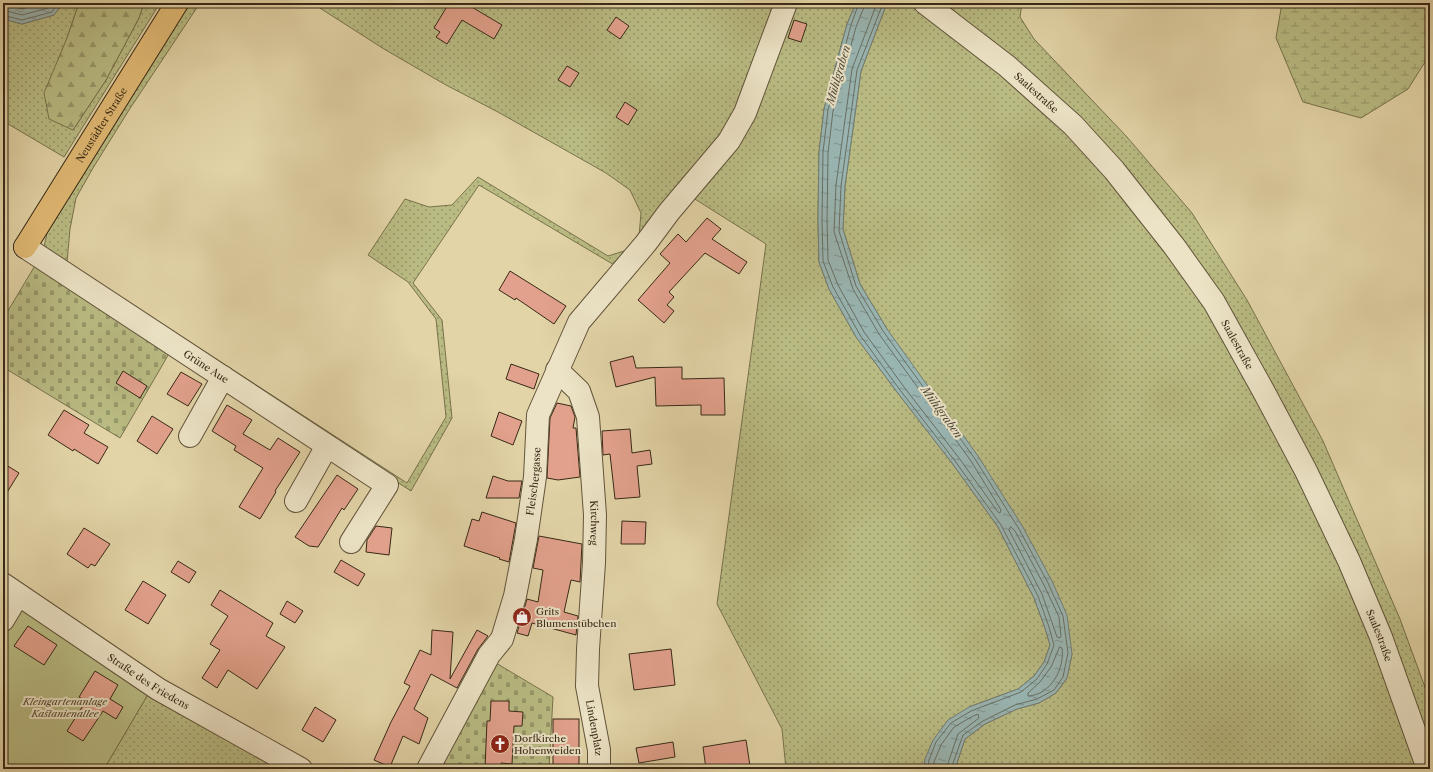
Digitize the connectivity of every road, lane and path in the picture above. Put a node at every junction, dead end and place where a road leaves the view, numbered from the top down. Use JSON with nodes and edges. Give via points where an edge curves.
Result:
{"nodes":[{"id":1,"x":177,"y":3,"type":"edge"},
{"id":2,"x":786,"y":3,"type":"edge"},
{"id":3,"x":925,"y":3,"type":"edge"},
{"id":4,"x":25,"y":247,"type":"joint"},
{"id":5,"x":557,"y":370,"type":"junction"},
{"id":6,"x":223,"y":377,"type":"junction"},
{"id":7,"x":190,"y":436,"type":"dead end"},
{"id":8,"x":327,"y":446,"type":"junction"},
{"id":9,"x":296,"y":500,"type":"dead end"},
{"id":10,"x":351,"y":542,"type":"dead end"},
{"id":11,"x":11,"y":589,"type":"edge"},
{"id":12,"x":3,"y":620,"type":"edge"},
{"id":13,"x":587,"y":686,"type":"joint"},
{"id":14,"x":301,"y":769,"type":"edge"},
{"id":15,"x":428,"y":769,"type":"edge"},
{"id":16,"x":599,"y":769,"type":"edge"},
{"id":17,"x":1428,"y":769,"type":"edge"}],
"edges":[{"from":1,"to":4,"type":"main road","name":"Neustädter Straße"},
{"from":2,"to":5,"type":"street","name":"Fleischergasse","via":[[745,113],[730,141],[579,322]]},
{"from":3,"to":17,"type":"street","name":"Saalestraße","via":[[1007,66],[1073,125],[1124,182],[1214,302],[1296,451],[1349,561],[1381,637]]},
{"from":4,"to":6,"type":"street","name":"Grüne Aue"},
{"from":5,"to":13,"type":"street","name":"Kirchweg","via":[[578,390],[588,417],[595,515]]},
{"from":5,"to":15,"type":"street","name":"Fleischergasse","via":[[538,415],[535,477],[526,539],[515,596],[502,639],[489,655]]},
{"from":6,"to":7,"type":"street"},
{"from":6,"to":8,"type":"street","name":"Grüne Aue"},
{"from":8,"to":9,"type":"street"},
{"from":8,"to":10,"type":"street","name":"Grüne Aue","via":[[387,485]]},
{"from":11,"to":12,"type":"street"},
{"from":11,"to":14,"type":"street","name":"Straße des Friedens","via":[[158,689]]},
{"from":13,"to":16,"type":"street","name":"Lindenplatz","via":[[599,750]]}]}
